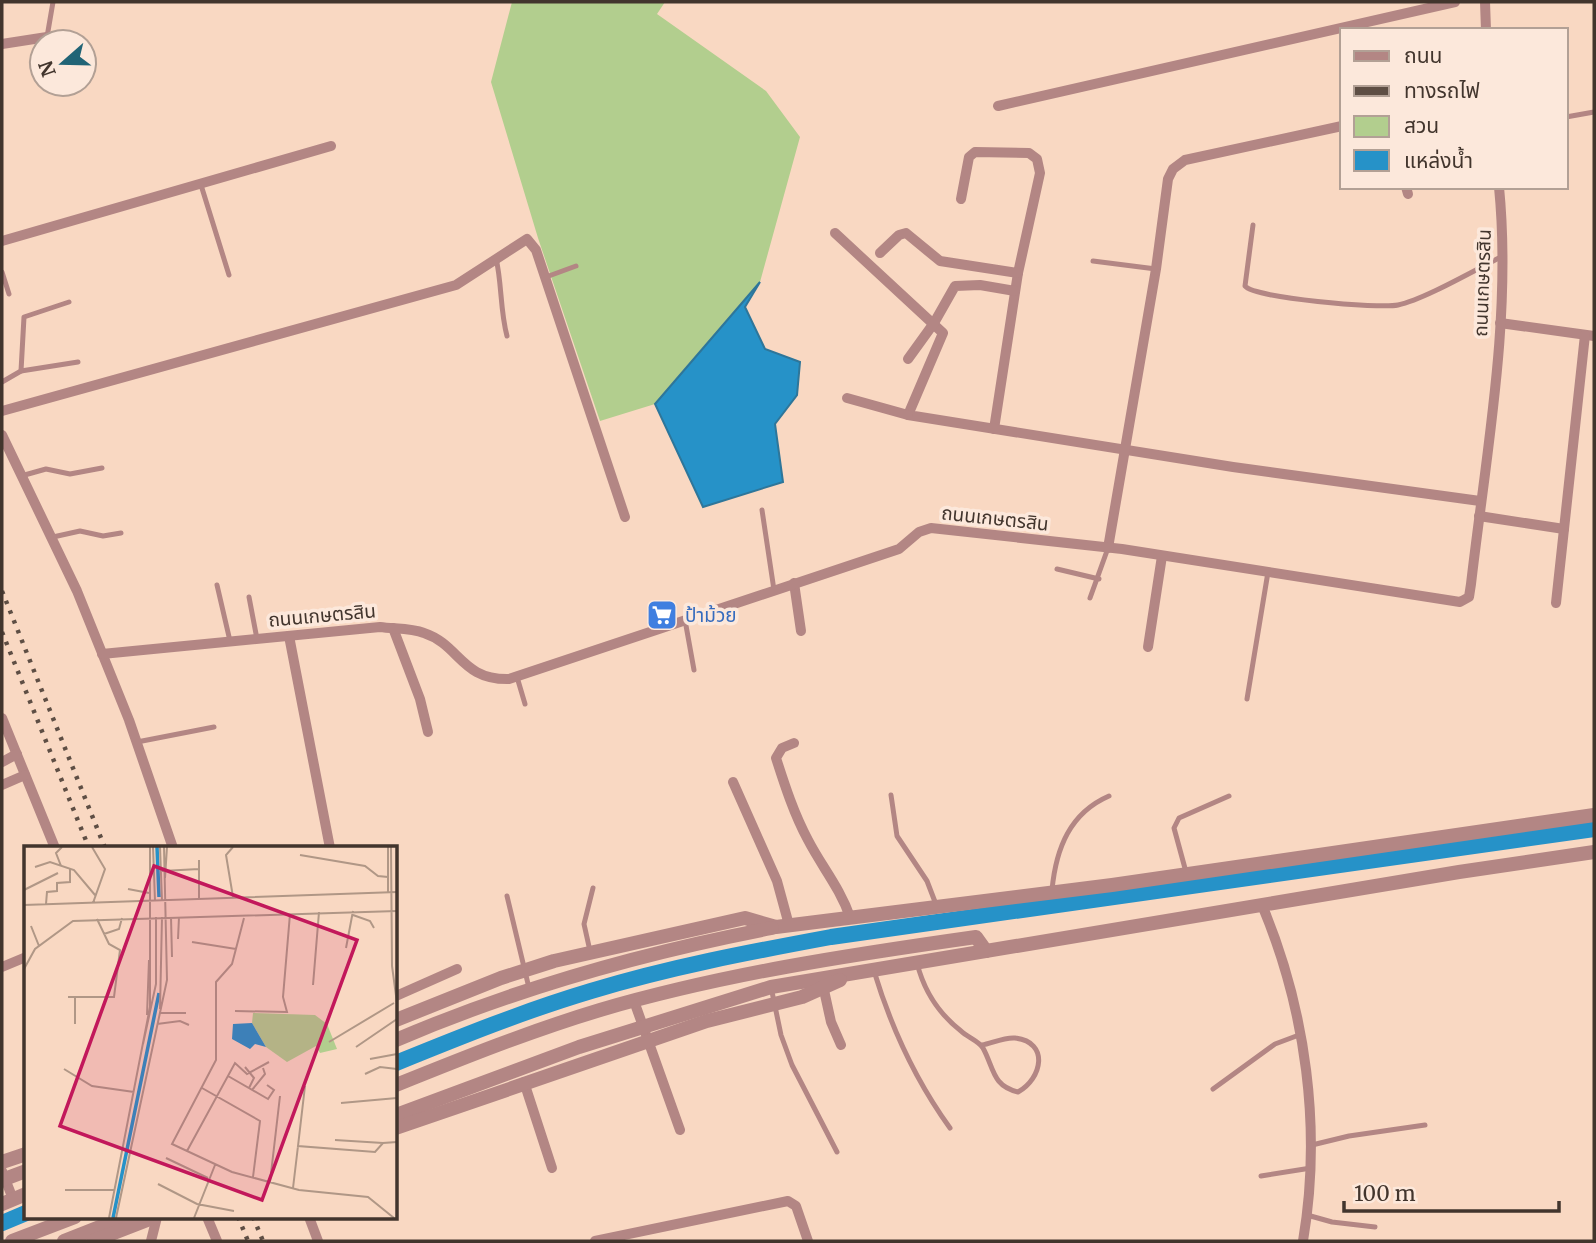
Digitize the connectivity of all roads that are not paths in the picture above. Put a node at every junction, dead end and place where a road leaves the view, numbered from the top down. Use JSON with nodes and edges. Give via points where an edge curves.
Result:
{"nodes":[{"id":1,"x":53,"y":2,"type":"edge"},
{"id":2,"x":1455,"y":2,"type":"edge"},
{"id":3,"x":1485,"y":2,"type":"edge"},
{"id":4,"x":49,"y":28,"type":"edge"},
{"id":5,"x":1340,"y":28,"type":"edge"},
{"id":6,"x":1341,"y":28,"type":"edge"},
{"id":7,"x":1486,"y":28,"type":"edge"},
{"id":8,"x":28,"y":40,"type":"edge"},
{"id":9,"x":2,"y":44,"type":"edge"},
{"id":10,"x":998,"y":106,"type":"dead end"},
{"id":11,"x":1594,"y":112,"type":"edge"},
{"id":12,"x":1568,"y":117,"type":"edge"},
{"id":13,"x":1340,"y":126,"type":"edge"},
{"id":14,"x":331,"y":146,"type":"dead end"},
{"id":15,"x":201,"y":185,"type":"junction"},
{"id":16,"x":1499,"y":189,"type":"edge"},
{"id":17,"x":961,"y":199,"type":"dead end"},
{"id":18,"x":1253,"y":225,"type":"dead end"},
{"id":19,"x":835,"y":233,"type":"dead end"},
{"id":20,"x":2,"y":241,"type":"edge"},
{"id":21,"x":880,"y":253,"type":"dead end"},
{"id":22,"x":1501,"y":257,"type":"junction"},
{"id":23,"x":496,"y":258,"type":"junction"},
{"id":24,"x":1093,"y":261,"type":"dead end"},
{"id":25,"x":576,"y":266,"type":"dead end"},
{"id":26,"x":1156,"y":269,"type":"junction"},
{"id":27,"x":2,"y":272,"type":"edge"},
{"id":28,"x":1018,"y":273,"type":"junction"},
{"id":29,"x":229,"y":275,"type":"dead end"},
{"id":30,"x":546,"y":277,"type":"junction"},
{"id":31,"x":1015,"y":291,"type":"junction"},
{"id":32,"x":9,"y":295,"type":"dead end"},
{"id":33,"x":69,"y":302,"type":"dead end"},
{"id":34,"x":934,"y":323,"type":"junction"},
{"id":35,"x":1500,"y":323,"type":"junction"},
{"id":36,"x":1590,"y":335,"type":"edge"},
{"id":37,"x":507,"y":336,"type":"dead end"},
{"id":38,"x":908,"y":359,"type":"dead end"},
{"id":39,"x":78,"y":362,"type":"dead end"},
{"id":40,"x":21,"y":371,"type":"junction"},
{"id":41,"x":2,"y":382,"type":"edge"},
{"id":42,"x":847,"y":398,"type":"dead end"},
{"id":43,"x":2,"y":411,"type":"edge"},
{"id":44,"x":908,"y":415,"type":"junction"},
{"id":45,"x":994,"y":429,"type":"junction"},
{"id":46,"x":2,"y":435,"type":"edge"},
{"id":47,"x":1124,"y":449,"type":"junction"},
{"id":48,"x":102,"y":468,"type":"dead end"},
{"id":49,"x":21,"y":476,"type":"junction"},
{"id":50,"x":1480,"y":501,"type":"junction"},
{"id":51,"x":762,"y":510,"type":"dead end"},
{"id":52,"x":1479,"y":516,"type":"junction"},
{"id":53,"x":625,"y":517,"type":"dead end"},
{"id":54,"x":1564,"y":529,"type":"junction"},
{"id":55,"x":121,"y":533,"type":"dead end"},
{"id":56,"x":53,"y":537,"type":"junction"},
{"id":57,"x":1108,"y":548,"type":"junction"},
{"id":58,"x":1162,"y":556,"type":"junction"},
{"id":59,"x":1057,"y":569,"type":"dead end"},
{"id":60,"x":1268,"y":572,"type":"junction"},
{"id":61,"x":1099,"y":579,"type":"junction"},
{"id":62,"x":794,"y":583,"type":"junction"},
{"id":63,"x":217,"y":585,"type":"dead end"},
{"id":64,"x":774,"y":590,"type":"junction"},
{"id":65,"x":249,"y":597,"type":"dead end"},
{"id":66,"x":1090,"y":598,"type":"dead end"},
{"id":67,"x":1556,"y":603,"type":"dead end"},
{"id":68,"x":685,"y":620,"type":"junction"},
{"id":69,"x":393,"y":628,"type":"junction"},
{"id":70,"x":801,"y":631,"type":"dead end"},
{"id":71,"x":289,"y":636,"type":"junction"},
{"id":72,"x":257,"y":639,"type":"junction"},
{"id":73,"x":230,"y":641,"type":"junction"},
{"id":74,"x":1148,"y":647,"type":"dead end"},
{"id":75,"x":102,"y":654,"type":"junction"},
{"id":76,"x":694,"y":670,"type":"dead end"},
{"id":77,"x":517,"y":677,"type":"junction"},
{"id":78,"x":1247,"y":699,"type":"dead end"},
{"id":79,"x":525,"y":704,"type":"dead end"},
{"id":80,"x":2,"y":718,"type":"edge"},
{"id":81,"x":214,"y":727,"type":"dead end"},
{"id":82,"x":428,"y":732,"type":"dead end"},
{"id":83,"x":136,"y":742,"type":"junction"},
{"id":84,"x":794,"y":743,"type":"dead end"},
{"id":85,"x":17,"y":754,"type":"junction"},
{"id":86,"x":2,"y":762,"type":"edge"},
{"id":87,"x":25,"y":775,"type":"junction"},
{"id":88,"x":733,"y":782,"type":"dead end"},
{"id":89,"x":2,"y":785,"type":"edge"},
{"id":90,"x":891,"y":795,"type":"dead end"},
{"id":91,"x":1109,"y":796,"type":"dead end"},
{"id":92,"x":1229,"y":796,"type":"dead end"},
{"id":93,"x":1594,"y":815,"type":"edge"},
{"id":94,"x":54,"y":846,"type":"edge"},
{"id":95,"x":172,"y":846,"type":"edge"},
{"id":96,"x":330,"y":846,"type":"edge"},
{"id":97,"x":1594,"y":852,"type":"edge"},
{"id":98,"x":1187,"y":875,"type":"junction"},
{"id":99,"x":593,"y":888,"type":"dead end"},
{"id":100,"x":1051,"y":893,"type":"junction"},
{"id":101,"x":507,"y":896,"type":"dead end"},
{"id":102,"x":1262,"y":905,"type":"junction"},
{"id":103,"x":937,"y":907,"type":"junction"},
{"id":104,"x":850,"y":917,"type":"junction"},
{"id":105,"x":782,"y":926,"type":"junction"},
{"id":106,"x":590,"y":951,"type":"junction"},
{"id":107,"x":986,"y":951,"type":"junction"},
{"id":108,"x":24,"y":958,"type":"edge"},
{"id":109,"x":917,"y":962,"type":"junction"},
{"id":110,"x":2,"y":967,"type":"edge"},
{"id":111,"x":457,"y":969,"type":"dead end"},
{"id":112,"x":874,"y":969,"type":"junction"},
{"id":113,"x":524,"y":970,"type":"junction"},
{"id":114,"x":822,"y":983,"type":"junction"},
{"id":115,"x":771,"y":987,"type":"junction"},
{"id":116,"x":529,"y":989,"type":"junction"},
{"id":117,"x":397,"y":996,"type":"edge"},
{"id":118,"x":634,"y":1001,"type":"junction"},
{"id":119,"x":775,"y":1004,"type":"junction"},
{"id":120,"x":397,"y":1020,"type":"edge"},
{"id":121,"x":1299,"y":1035,"type":"junction"},
{"id":122,"x":397,"y":1040,"type":"edge"},
{"id":123,"x":648,"y":1040,"type":"junction"},
{"id":124,"x":841,"y":1045,"type":"dead end"},
{"id":125,"x":982,"y":1045,"type":"junction"},
{"id":126,"x":524,"y":1082,"type":"junction"},
{"id":127,"x":397,"y":1085,"type":"edge"},
{"id":128,"x":1213,"y":1089,"type":"dead end"},
{"id":129,"x":397,"y":1115,"type":"edge"},
{"id":130,"x":1425,"y":1125,"type":"dead end"},
{"id":131,"x":397,"y":1128,"type":"edge"},
{"id":132,"x":950,"y":1128,"type":"dead end"},
{"id":133,"x":680,"y":1130,"type":"dead end"},
{"id":134,"x":1312,"y":1145,"type":"junction"},
{"id":135,"x":836,"y":1152,"type":"dead end"},
{"id":136,"x":24,"y":1154,"type":"edge"},
{"id":137,"x":2,"y":1162,"type":"edge"},
{"id":138,"x":552,"y":1168,"type":"dead end"},
{"id":139,"x":1311,"y":1168,"type":"junction"},
{"id":140,"x":2,"y":1171,"type":"edge"},
{"id":141,"x":24,"y":1172,"type":"edge"},
{"id":142,"x":1261,"y":1176,"type":"dead end"},
{"id":143,"x":2,"y":1180,"type":"edge"},
{"id":144,"x":14,"y":1199,"type":"edge"},
{"id":145,"x":1307,"y":1215,"type":"junction"},
{"id":146,"x":72,"y":1218,"type":"edge"},
{"id":147,"x":122,"y":1218,"type":"edge"},
{"id":148,"x":153,"y":1218,"type":"edge"},
{"id":149,"x":156,"y":1218,"type":"edge"},
{"id":150,"x":207,"y":1218,"type":"edge"},
{"id":151,"x":309,"y":1218,"type":"edge"},
{"id":152,"x":1375,"y":1227,"type":"dead end"},
{"id":153,"x":14,"y":1241,"type":"edge"},
{"id":154,"x":64,"y":1241,"type":"edge"},
{"id":155,"x":93,"y":1241,"type":"edge"},
{"id":156,"x":151,"y":1241,"type":"edge"},
{"id":157,"x":217,"y":1241,"type":"edge"},
{"id":158,"x":318,"y":1241,"type":"edge"},
{"id":159,"x":595,"y":1241,"type":"edge"},
{"id":160,"x":808,"y":1241,"type":"edge"},
{"id":161,"x":1303,"y":1241,"type":"edge"}],
"edges":[{"from":1,"to":4,"type":"lane"},
{"from":2,"to":6,"type":"street"},
{"from":3,"to":7,"type":"street"},
{"from":5,"to":10,"type":"street"},
{"from":8,"to":9,"type":"street"},
{"from":11,"to":12,"type":"lane"},
{"from":13,"to":26,"type":"street","via":[[1178,164],[1168,179]]},
{"from":14,"to":15,"type":"street"},
{"from":15,"to":20,"type":"street"},
{"from":15,"to":29,"type":"lane"},
{"from":16,"to":22,"type":"street","name":"ถนนเกษตรสิน"},
{"from":17,"to":28,"type":"street","via":[[971,154],[1020,152],[1037,159],[1040,173]]},
{"from":18,"to":22,"type":"lane","via":[[1245,286],[1283,297],[1400,305]]},
{"from":19,"to":34,"type":"street"},
{"from":21,"to":28,"type":"street","via":[[906,233],[940,261]]},
{"from":22,"to":35,"type":"street","name":"ถนนเกษตรสิน"},
{"from":23,"to":30,"type":"street","via":[[527,239]]},
{"from":23,"to":37,"type":"lane"},
{"from":23,"to":43,"type":"street","via":[[456,285]]},
{"from":24,"to":26,"type":"lane"},
{"from":25,"to":30,"type":"lane"},
{"from":26,"to":47,"type":"street"},
{"from":27,"to":32,"type":"lane"},
{"from":28,"to":31,"type":"street"},
{"from":30,"to":53,"type":"street"},
{"from":31,"to":34,"type":"street","via":[[955,286]]},
{"from":31,"to":45,"type":"street"},
{"from":33,"to":40,"type":"lane","via":[[24,317]]},
{"from":34,"to":38,"type":"street"},
{"from":34,"to":44,"type":"street","via":[[943,333],[941,342]]},
{"from":35,"to":36,"type":"street"},
{"from":35,"to":50,"type":"street","name":"ถนนเกษตรสิน"},
{"from":36,"to":54,"type":"street"},
{"from":39,"to":40,"type":"lane"},
{"from":40,"to":41,"type":"lane"},
{"from":42,"to":44,"type":"street"},
{"from":44,"to":45,"type":"street"},
{"from":45,"to":47,"type":"street"},
{"from":46,"to":49,"type":"street"},
{"from":47,"to":50,"type":"street"},
{"from":47,"to":57,"type":"street"},
{"from":48,"to":49,"type":"lane","via":[[70,474],[46,469]]},
{"from":49,"to":56,"type":"street"},
{"from":50,"to":52,"type":"street","name":"ถนนเกษตรสิน"},
{"from":51,"to":64,"type":"lane"},
{"from":52,"to":54,"type":"street"},
{"from":52,"to":60,"type":"street","name":"ถนนเกษตรสิน","via":[[1469,597],[1460,602]]},
{"from":54,"to":67,"type":"street"},
{"from":55,"to":56,"type":"lane","via":[[103,536],[80,531]]},
{"from":56,"to":75,"type":"street"},
{"from":57,"to":58,"type":"street","name":"ถนนเกษตรสิน"},
{"from":57,"to":61,"type":"lane"},
{"from":57,"to":62,"type":"street","name":"ถนนเกษตรสิน","via":[[925,529],[899,549]]},
{"from":58,"to":60,"type":"street","name":"ถนนเกษตรสิน"},
{"from":58,"to":74,"type":"street"},
{"from":59,"to":61,"type":"lane"},
{"from":60,"to":78,"type":"lane"},
{"from":61,"to":66,"type":"lane"},
{"from":62,"to":64,"type":"street","name":"ถนนเกษตรสิน"},
{"from":62,"to":70,"type":"street"},
{"from":63,"to":73,"type":"lane"},
{"from":64,"to":68,"type":"street","name":"ถนนเกษตรสิน"},
{"from":65,"to":72,"type":"lane"},
{"from":68,"to":76,"type":"lane"},
{"from":68,"to":77,"type":"street","name":"ถนนเกษตรสิน"},
{"from":69,"to":71,"type":"street","name":"ถนนเกษตรสิน"},
{"from":69,"to":77,"type":"street","name":"ถนนเกษตรสิน","via":[[433,637],[471,670],[498,679]]},
{"from":69,"to":82,"type":"street"},
{"from":71,"to":72,"type":"street","name":"ถนนเกษตรสิน"},
{"from":71,"to":96,"type":"street"},
{"from":72,"to":73,"type":"street","name":"ถนนเกษตรสิน"},
{"from":73,"to":75,"type":"street","name":"ถนนเกษตรสิน"},
{"from":75,"to":83,"type":"street"},
{"from":77,"to":79,"type":"lane"},
{"from":80,"to":85,"type":"street"},
{"from":81,"to":83,"type":"lane"},
{"from":83,"to":95,"type":"street"},
{"from":84,"to":104,"type":"street","via":[[782,748],[776,758],[788,796],[809,842],[842,893]]},
{"from":85,"to":86,"type":"street"},
{"from":85,"to":87,"type":"street"},
{"from":87,"to":89,"type":"street"},
{"from":87,"to":94,"type":"street"},
{"from":88,"to":105,"type":"street","via":[[777,881]]},
{"from":90,"to":103,"type":"lane","via":[[897,836],[927,881]]},
{"from":91,"to":100,"type":"lane","via":[[1091,804],[1071,826]]},
{"from":92,"to":98,"type":"lane","via":[[1178,818],[1174,828]]},
{"from":93,"to":98,"type":"street"},
{"from":97,"to":102,"type":"street"},
{"from":98,"to":100,"type":"street"},
{"from":99,"to":106,"type":"lane","via":[[584,924]]},
{"from":100,"to":103,"type":"street"},
{"from":101,"to":113,"type":"lane"},
{"from":102,"to":107,"type":"street"},
{"from":102,"to":121,"type":"street","via":[[1280,949]]},
{"from":103,"to":104,"type":"street"},
{"from":104,"to":105,"type":"street"},
{"from":105,"to":106,"type":"street","via":[[745,918]]},
{"from":105,"to":116,"type":"street","via":[[595,968]]},
{"from":106,"to":113,"type":"street"},
{"from":107,"to":109,"type":"street"},
{"from":107,"to":118,"type":"street","via":[[976,937],[912,946],[766,970]]},
{"from":108,"to":110,"type":"street"},
{"from":109,"to":112,"type":"street"},
{"from":109,"to":125,"type":"lane","via":[[931,999],[947,1020]]},
{"from":111,"to":117,"type":"street"},
{"from":112,"to":114,"type":"street"},
{"from":112,"to":132,"type":"lane","via":[[886,1009],[912,1064]]},
{"from":113,"to":116,"type":"lane"},
{"from":113,"to":120,"type":"street"},
{"from":114,"to":115,"type":"street"},
{"from":114,"to":119,"type":"street"},
{"from":114,"to":124,"type":"street"},
{"from":115,"to":119,"type":"lane"},
{"from":115,"to":129,"type":"street","via":[[579,1047]]},
{"from":116,"to":122,"type":"street"},
{"from":118,"to":123,"type":"street"},
{"from":118,"to":127,"type":"street","via":[[494,1046]]},
{"from":119,"to":123,"type":"street"},
{"from":119,"to":135,"type":"lane","via":[[792,1065]]},
{"from":121,"to":128,"type":"lane","via":[[1265,1050]]},
{"from":121,"to":134,"type":"street"},
{"from":123,"to":126,"type":"street"},
{"from":123,"to":133,"type":"street"},
{"from":125,"to":125,"type":"lane","via":[[995,1079],[1005,1089],[1018,1092],[1030,1086],[1040,1064],[1030,1043],[1013,1038]]},
{"from":126,"to":131,"type":"street"},
{"from":126,"to":138,"type":"street"},
{"from":130,"to":134,"type":"lane"},
{"from":134,"to":139,"type":"street"},
{"from":136,"to":137,"type":"street"},
{"from":139,"to":142,"type":"lane"},
{"from":139,"to":145,"type":"street"},
{"from":140,"to":144,"type":"street"},
{"from":141,"to":143,"type":"street"},
{"from":145,"to":152,"type":"lane"},
{"from":145,"to":161,"type":"street"},
{"from":146,"to":153,"type":"street"},
{"from":147,"to":154,"type":"street"},
{"from":148,"to":155,"type":"street"},
{"from":149,"to":156,"type":"street"},
{"from":150,"to":157,"type":"street"},
{"from":151,"to":158,"type":"street"},
{"from":159,"to":160,"type":"street","via":[[788,1201],[796,1206]]}]}
